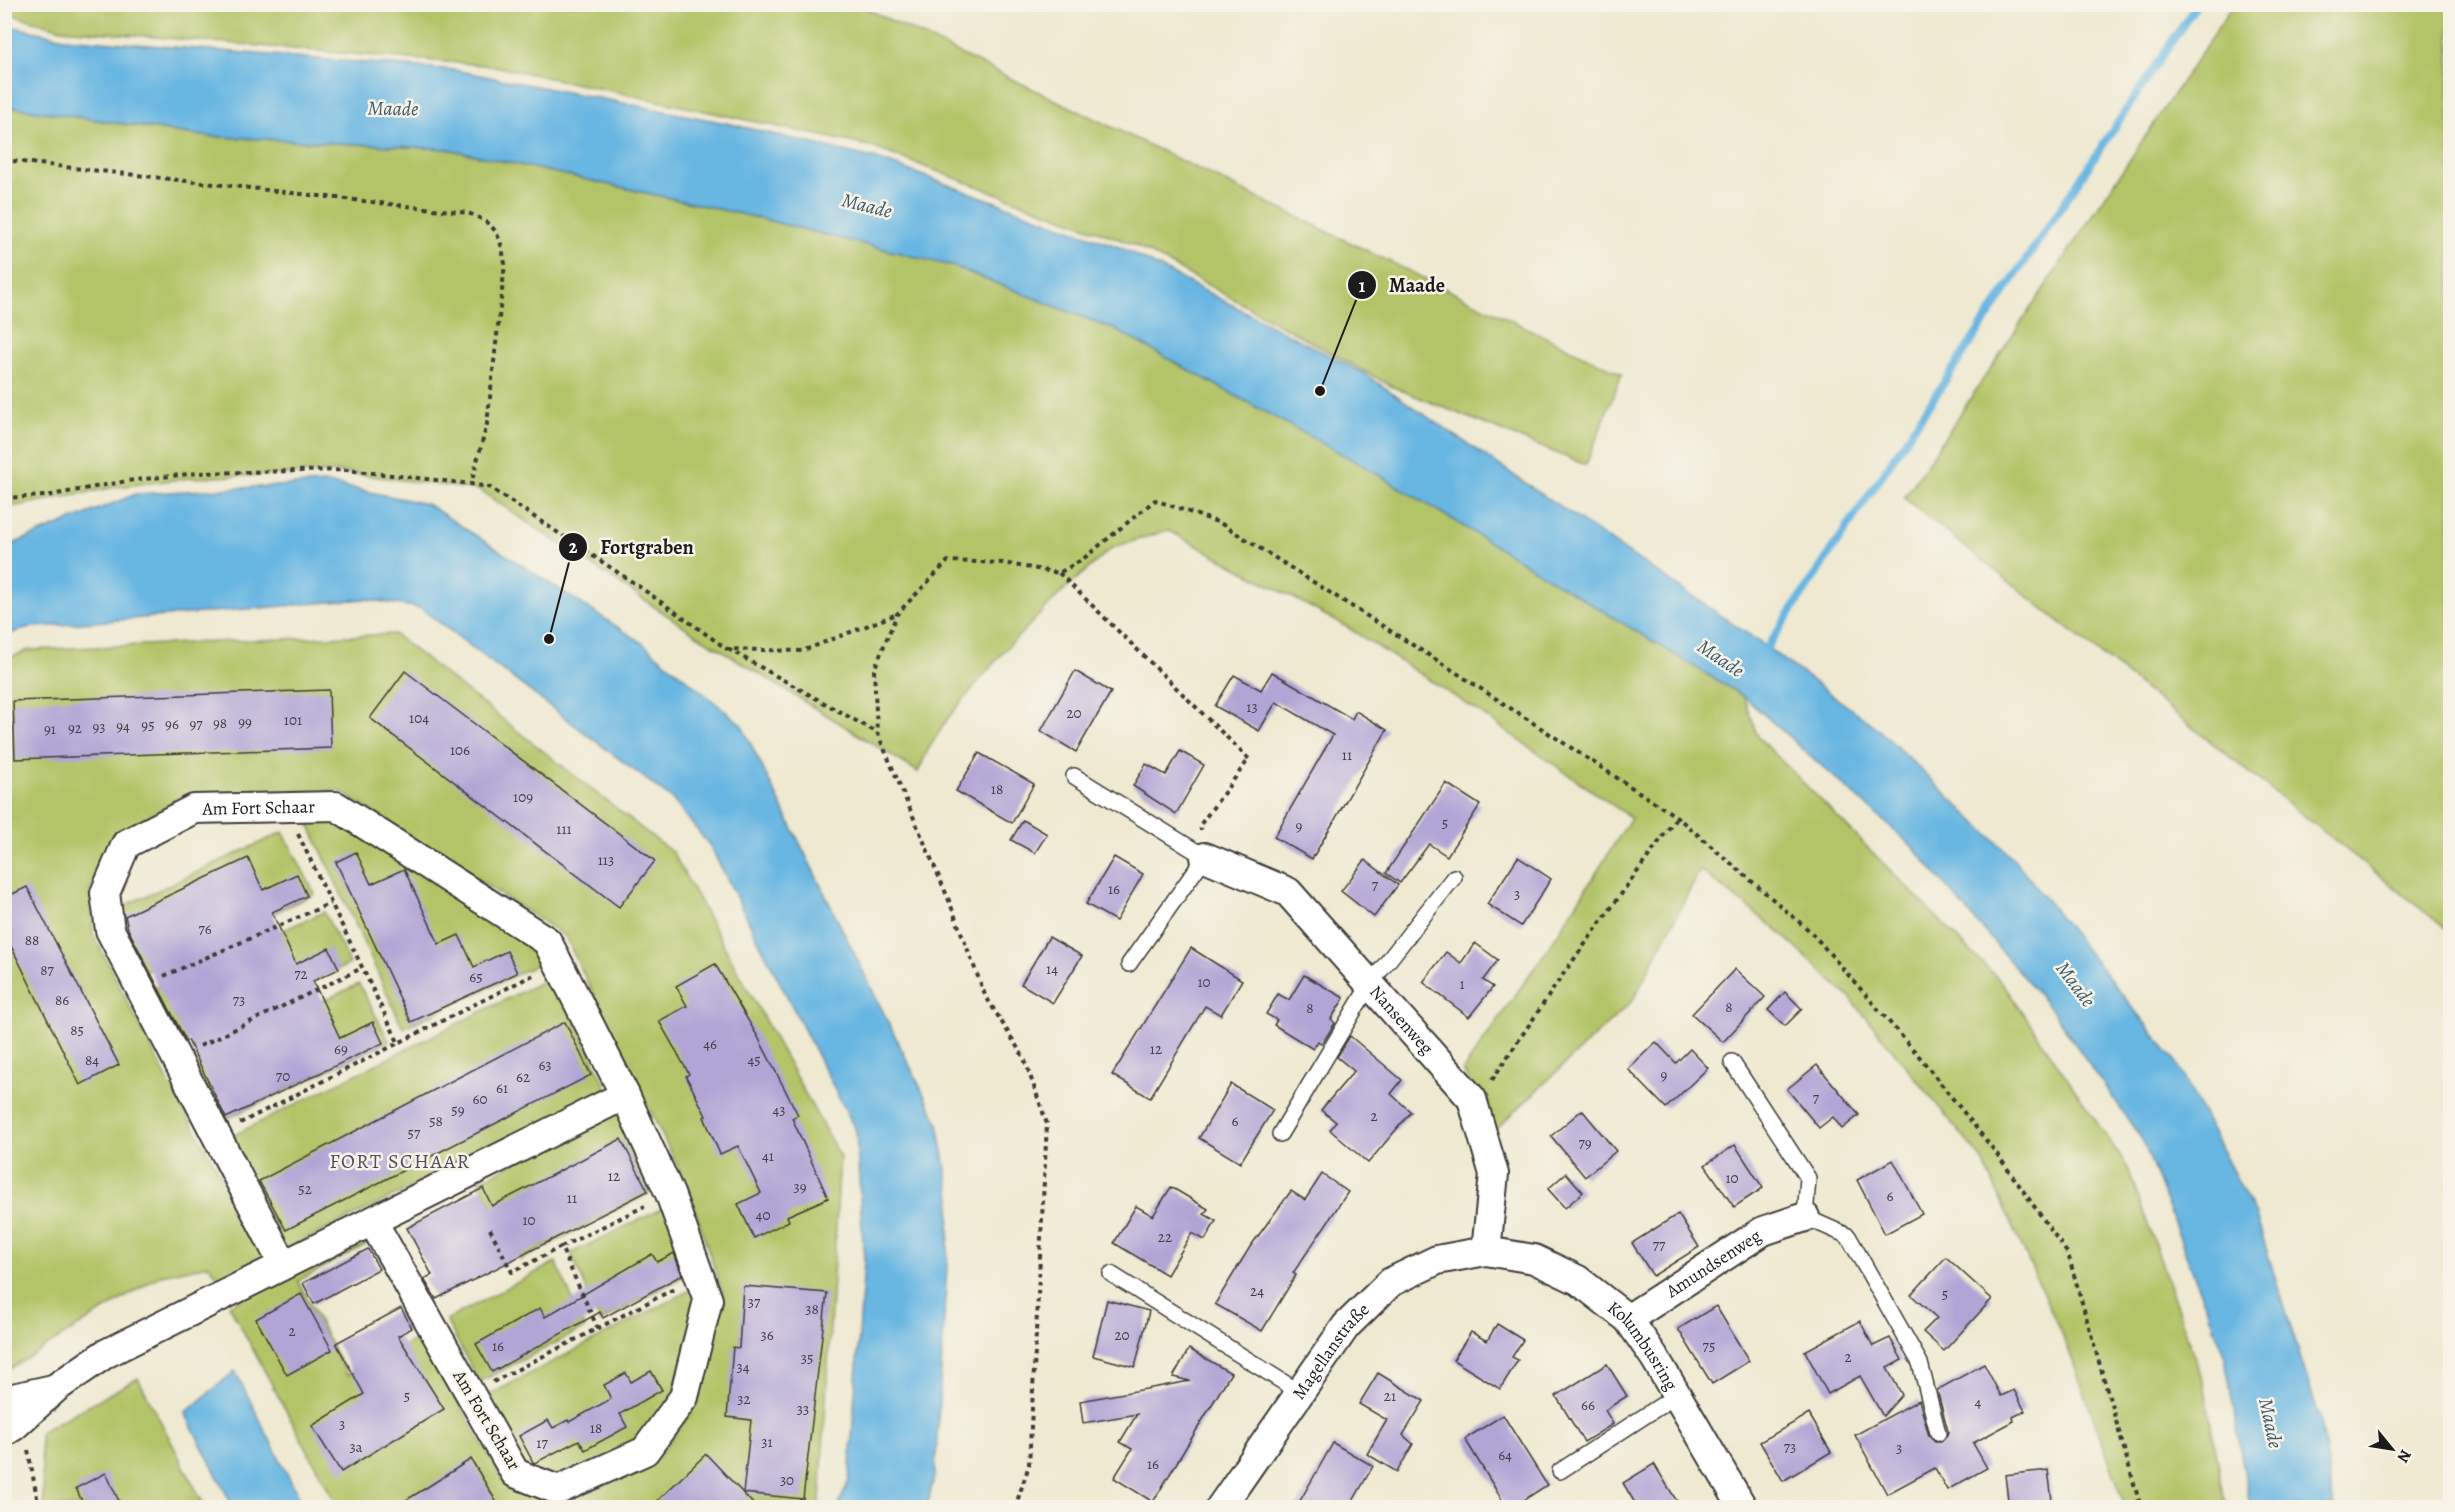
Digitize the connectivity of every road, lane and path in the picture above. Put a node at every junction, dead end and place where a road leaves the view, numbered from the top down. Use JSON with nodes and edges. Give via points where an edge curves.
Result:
{"nodes":[{"id":1,"x":4,"y":160,"type":"edge"},
{"id":2,"x":471,"y":484,"type":"junction"},
{"id":3,"x":4,"y":498,"type":"edge"},
{"id":4,"x":1059,"y":573,"type":"dead end"},
{"id":5,"x":897,"y":614,"type":"dead end"},
{"id":6,"x":727,"y":648,"type":"junction"},
{"id":7,"x":877,"y":732,"type":"dead end"},
{"id":8,"x":1074,"y":776,"type":"dead end"},
{"id":9,"x":286,"y":808,"type":"junction"},
{"id":10,"x":1677,"y":817,"type":"dead end"},
{"id":11,"x":1205,"y":857,"type":"junction"},
{"id":12,"x":1454,"y":877,"type":"dead end"},
{"id":13,"x":331,"y":903,"type":"junction"},
{"id":14,"x":559,"y":962,"type":"junction"},
{"id":15,"x":1129,"y":964,"type":"dead end"},
{"id":16,"x":362,"y":968,"type":"junction"},
{"id":17,"x":1370,"y":984,"type":"junction"},
{"id":18,"x":138,"y":987,"type":"junction"},
{"id":19,"x":399,"y":1044,"type":"junction"},
{"id":20,"x":174,"y":1058,"type":"junction"},
{"id":21,"x":1732,"y":1062,"type":"dead end"},
{"id":22,"x":625,"y":1095,"type":"junction"},
{"id":23,"x":1472,"y":1099,"type":"junction"},
{"id":24,"x":1280,"y":1134,"type":"dead end"},
{"id":25,"x":215,"y":1135,"type":"junction"},
{"id":26,"x":670,"y":1194,"type":"junction"},
{"id":27,"x":1805,"y":1217,"type":"junction"},
{"id":28,"x":373,"y":1222,"type":"junction"},
{"id":29,"x":490,"y":1229,"type":"dead end"},
{"id":30,"x":561,"y":1247,"type":"junction"},
{"id":31,"x":1486,"y":1251,"type":"junction"},
{"id":32,"x":283,"y":1264,"type":"junction"},
{"id":33,"x":1111,"y":1274,"type":"dead end"},
{"id":34,"x":700,"y":1275,"type":"junction"},
{"id":35,"x":1628,"y":1319,"type":"junction"},
{"id":36,"x":598,"y":1329,"type":"junction"},
{"id":37,"x":1299,"y":1392,"type":"junction"},
{"id":38,"x":471,"y":1394,"type":"junction"},
{"id":39,"x":1677,"y":1395,"type":"junction"},
{"id":40,"x":8,"y":1419,"type":"edge"},
{"id":41,"x":1938,"y":1434,"type":"dead end"},
{"id":42,"x":1560,"y":1471,"type":"dead end"},
{"id":43,"x":39,"y":1508,"type":"edge"},
{"id":44,"x":1220,"y":1508,"type":"edge"},
{"id":45,"x":1743,"y":1508,"type":"edge"}],
"edges":[{"from":1,"to":2,"type":"path","via":[[468,213],[490,224],[500,238],[505,264],[487,424]]},
{"from":2,"to":3,"type":"path","via":[[347,470],[196,473],[46,496]]},
{"from":2,"to":6,"type":"path","via":[[489,486]]},
{"from":4,"to":11,"type":"path","via":[[1249,759],[1200,825]]},
{"from":5,"to":6,"type":"path","via":[[802,651]]},
{"from":6,"to":7,"type":"path"},
{"from":8,"to":11,"type":"lane"},
{"from":9,"to":13,"type":"path"},
{"from":9,"to":14,"type":"street","name":"Am Fort Schaar","via":[[336,806],[547,941]]},
{"from":9,"to":18,"type":"street","name":"Am Fort Schaar","via":[[194,809],[126,843],[105,893],[110,930]]},
{"from":10,"to":23,"type":"path","via":[[1485,1090]]},
{"from":11,"to":15,"type":"lane"},
{"from":11,"to":17,"type":"street","name":"Nansenweg","via":[[1288,892]]},
{"from":12,"to":17,"type":"lane"},
{"from":13,"to":16,"type":"path"},
{"from":13,"to":18,"type":"path"},
{"from":14,"to":19,"type":"path"},
{"from":14,"to":22,"type":"street","name":"Am Fort Schaar"},
{"from":16,"to":19,"type":"path"},
{"from":16,"to":20,"type":"path"},
{"from":17,"to":23,"type":"street","name":"Nansenweg"},
{"from":17,"to":24,"type":"lane"},
{"from":18,"to":20,"type":"street","name":"Am Fort Schaar"},
{"from":19,"to":25,"type":"path"},
{"from":20,"to":25,"type":"street","name":"Am Fort Schaar"},
{"from":21,"to":27,"type":"lane","via":[[1808,1178]]},
{"from":22,"to":26,"type":"street","name":"Am Fort Schaar"},
{"from":22,"to":28,"type":"street"},
{"from":23,"to":31,"type":"street","name":"Nansenweg","via":[[1494,1174]]},
{"from":25,"to":32,"type":"street","name":"Am Fort Schaar"},
{"from":26,"to":30,"type":"path"},
{"from":26,"to":34,"type":"street","name":"Am Fort Schaar"},
{"from":27,"to":35,"type":"street","name":"Amundsenweg","via":[[1763,1231]]},
{"from":27,"to":41,"type":"lane","via":[[1848,1236],[1920,1363]]},
{"from":28,"to":32,"type":"street"},
{"from":28,"to":38,"type":"street","name":"Am Fort Schaar"},
{"from":29,"to":30,"type":"path","via":[[512,1272]]},
{"from":30,"to":36,"type":"path"},
{"from":31,"to":35,"type":"street","name":"Kolumbusring","via":[[1534,1259],[1578,1280]]},
{"from":31,"to":37,"type":"street","name":"Magellanstraße","via":[[1437,1260],[1391,1282],[1346,1326]]},
{"from":32,"to":40,"type":"street","via":[[105,1354]]},
{"from":33,"to":37,"type":"lane"},
{"from":34,"to":36,"type":"path"},
{"from":34,"to":38,"type":"street","name":"Am Fort Schaar","via":[[708,1300],[684,1397],[645,1451],[558,1490],[515,1473]]},
{"from":35,"to":39,"type":"street","name":"Kolumbusring"},
{"from":36,"to":38,"type":"path"},
{"from":37,"to":44,"type":"street","name":"Magellanstraße"},
{"from":39,"to":42,"type":"lane"},
{"from":39,"to":45,"type":"street","name":"Kolumbusring"},
{"from":40,"to":43,"type":"path","via":[[30,1453]]}]}
